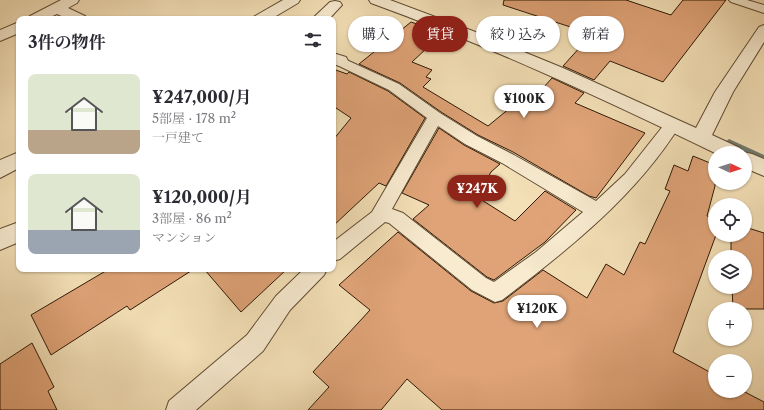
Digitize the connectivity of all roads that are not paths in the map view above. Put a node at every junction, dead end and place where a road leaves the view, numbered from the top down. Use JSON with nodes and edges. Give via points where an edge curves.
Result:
{"nodes":[{"id":1,"x":72,"y":0,"type":"edge"},
{"id":2,"x":293,"y":0,"type":"edge"},
{"id":3,"x":376,"y":0,"type":"edge"},
{"id":4,"x":735,"y":0,"type":"edge"},
{"id":5,"x":335,"y":5,"type":"dead end"},
{"id":6,"x":56,"y":8,"type":"junction"},
{"id":7,"x":764,"y":9,"type":"edge"},
{"id":8,"x":41,"y":16,"type":"edge"},
{"id":9,"x":73,"y":16,"type":"edge"},
{"id":10,"x":265,"y":16,"type":"edge"},
{"id":11,"x":323,"y":16,"type":"edge"},
{"id":12,"x":16,"y":28,"type":"edge"},
{"id":13,"x":764,"y":30,"type":"edge"},
{"id":14,"x":0,"y":36,"type":"edge"},
{"id":15,"x":336,"y":59,"type":"edge"},
{"id":16,"x":434,"y":117,"type":"junction"},
{"id":17,"x":672,"y":125,"type":"junction"},
{"id":18,"x":698,"y":136,"type":"junction"},
{"id":19,"x":719,"y":146,"type":"edge"},
{"id":20,"x":16,"y":161,"type":"edge"},
{"id":21,"x":752,"y":162,"type":"edge"},
{"id":22,"x":764,"y":168,"type":"edge"},
{"id":23,"x":0,"y":170,"type":"edge"},
{"id":24,"x":597,"y":212,"type":"junction"},
{"id":25,"x":381,"y":213,"type":"junction"},
{"id":26,"x":16,"y":232,"type":"edge"},
{"id":27,"x":0,"y":240,"type":"edge"},
{"id":28,"x":336,"y":251,"type":"edge"},
{"id":29,"x":314,"y":272,"type":"edge"},
{"id":30,"x":178,"y":410,"type":"edge"}],
"edges":[{"from":1,"to":6,"type":"street"},
{"from":2,"to":10,"type":"street"},
{"from":3,"to":17,"type":"street","via":[[429,18],[526,57]]},
{"from":4,"to":7,"type":"lane"},
{"from":5,"to":11,"type":"street"},
{"from":6,"to":8,"type":"street"},
{"from":6,"to":9,"type":"street"},
{"from":12,"to":14,"type":"street"},
{"from":13,"to":18,"type":"street","via":[[724,92],[703,133]]},
{"from":15,"to":16,"type":"lane","via":[[394,87]]},
{"from":16,"to":24,"type":"lane"},
{"from":16,"to":25,"type":"lane"},
{"from":17,"to":18,"type":"street"},
{"from":17,"to":24,"type":"lane","via":[[631,179]]},
{"from":18,"to":19,"type":"street"},
{"from":20,"to":23,"type":"street"},
{"from":21,"to":22,"type":"street"},
{"from":24,"to":25,"type":"lane","via":[[543,258],[495,293],[479,284],[396,218]]},
{"from":25,"to":28,"type":"lane"},
{"from":26,"to":27,"type":"street"},
{"from":29,"to":30,"type":"lane","via":[[283,303],[255,344]]}]}
